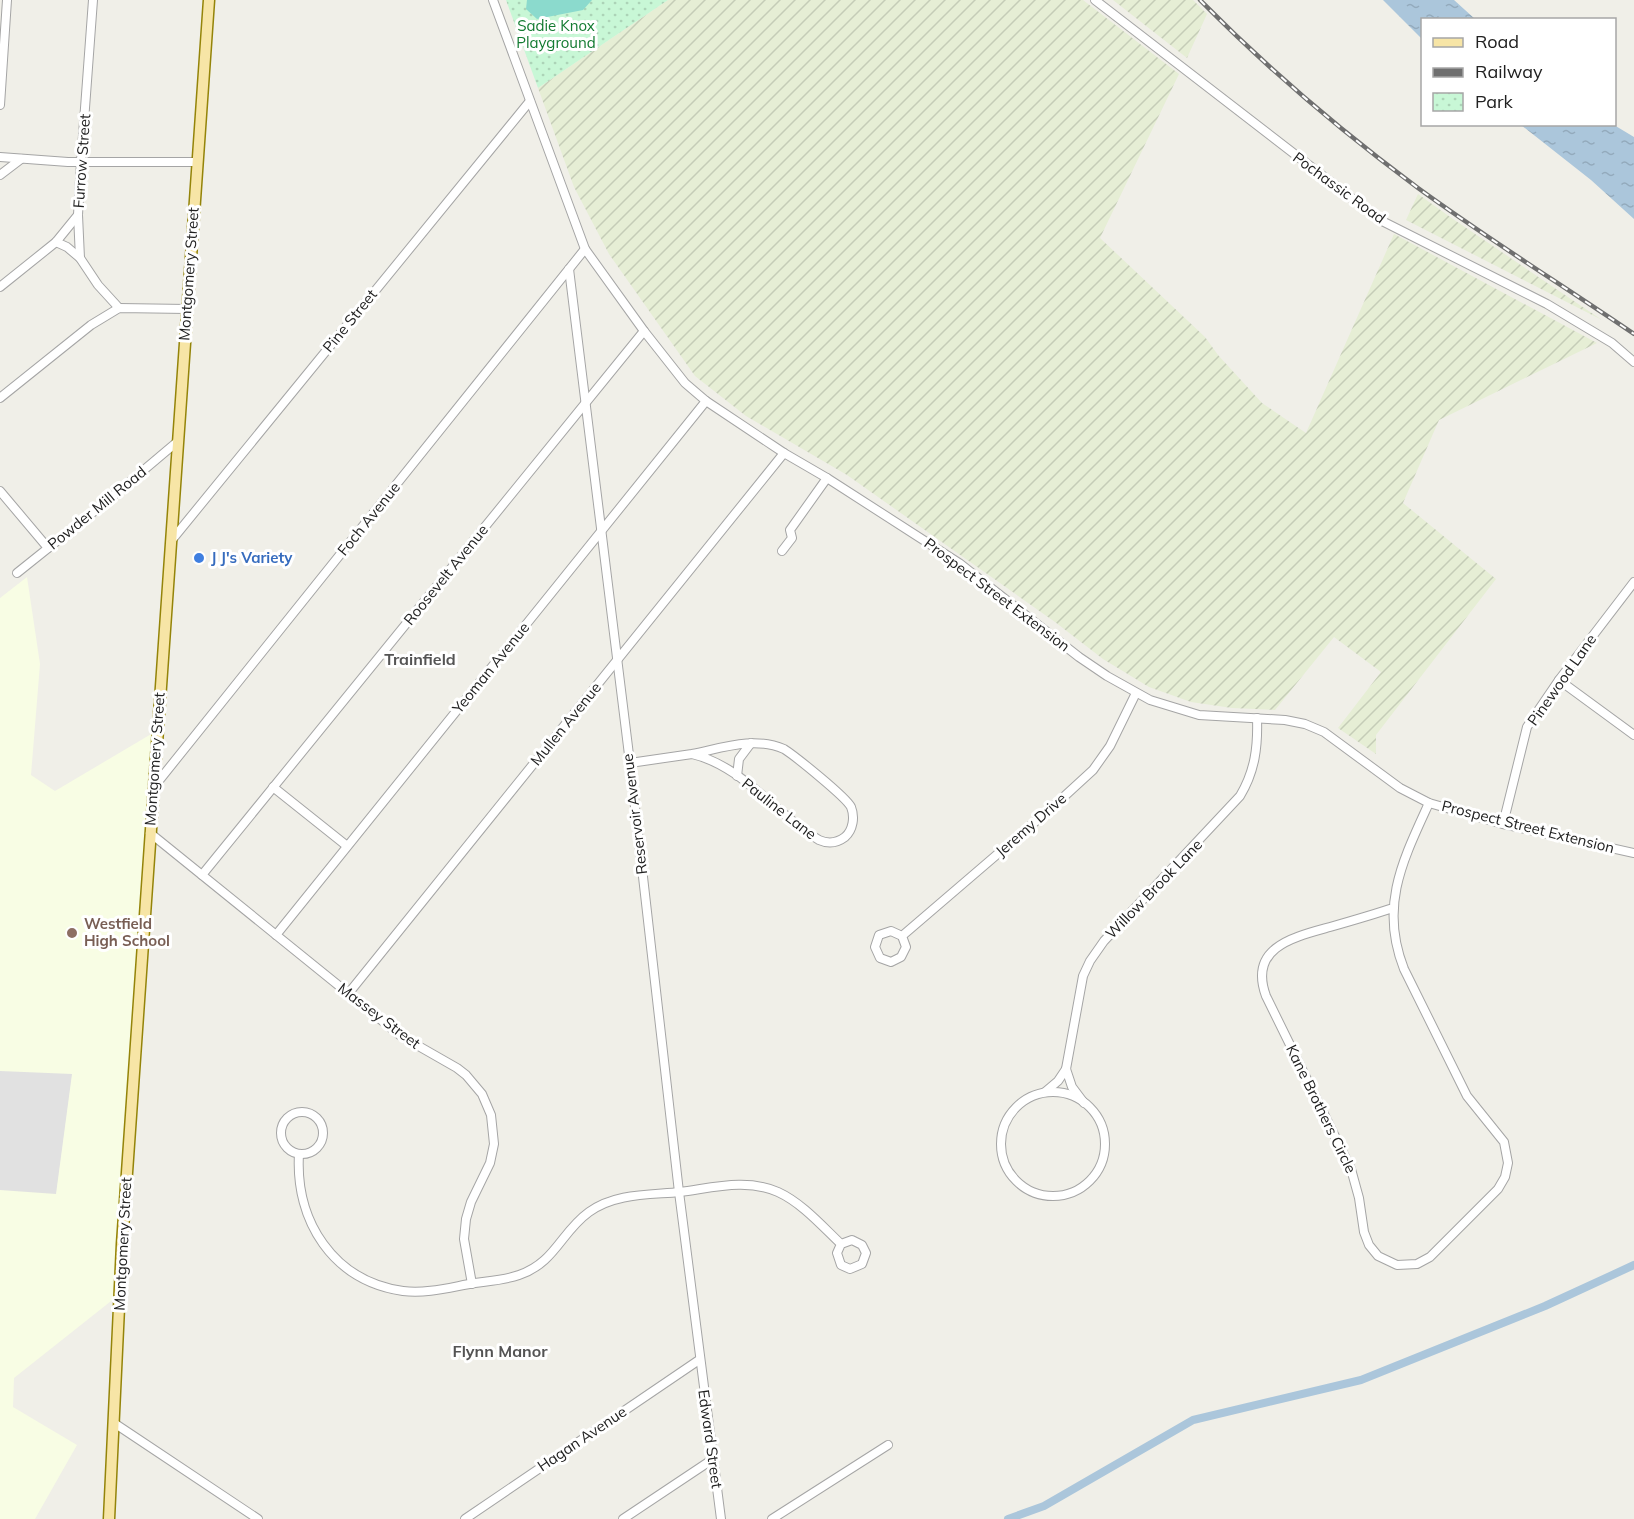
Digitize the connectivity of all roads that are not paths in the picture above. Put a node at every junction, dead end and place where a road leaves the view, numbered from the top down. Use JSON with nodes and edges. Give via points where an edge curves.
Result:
{"nodes":[{"id":1,"x":8,"y":0,"type":"edge"},
{"id":2,"x":93,"y":0,"type":"edge"},
{"id":3,"x":209,"y":0,"type":"edge"},
{"id":4,"x":493,"y":0,"type":"edge"},
{"id":5,"x":1095,"y":0,"type":"edge"},
{"id":6,"x":531,"y":101,"type":"junction"},
{"id":7,"x":0,"y":105,"type":"edge"},
{"id":8,"x":0,"y":158,"type":"edge"},
{"id":9,"x":21,"y":159,"type":"junction"},
{"id":10,"x":81,"y":162,"type":"junction"},
{"id":11,"x":197,"y":162,"type":"junction"},
{"id":12,"x":0,"y":176,"type":"edge"},
{"id":13,"x":78,"y":215,"type":"junction"},
{"id":14,"x":56,"y":242,"type":"junction"},
{"id":15,"x":585,"y":249,"type":"junction"},
{"id":16,"x":80,"y":258,"type":"junction"},
{"id":17,"x":569,"y":269,"type":"junction"},
{"id":18,"x":0,"y":287,"type":"edge"},
{"id":19,"x":119,"y":308,"type":"junction"},
{"id":20,"x":187,"y":309,"type":"junction"},
{"id":21,"x":644,"y":331,"type":"junction"},
{"id":22,"x":1634,"y":362,"type":"edge"},
{"id":23,"x":0,"y":398,"type":"edge"},
{"id":24,"x":587,"y":401,"type":"junction"},
{"id":25,"x":706,"y":401,"type":"junction"},
{"id":26,"x":177,"y":442,"type":"junction"},
{"id":27,"x":784,"y":453,"type":"junction"},
{"id":28,"x":827,"y":478,"type":"junction"},
{"id":29,"x":0,"y":491,"type":"edge"},
{"id":30,"x":600,"y":532,"type":"junction"},
{"id":31,"x":170,"y":542,"type":"junction"},
{"id":32,"x":48,"y":549,"type":"junction"},
{"id":33,"x":782,"y":551,"type":"dead end"},
{"id":34,"x":17,"y":573,"type":"dead end"},
{"id":35,"x":1634,"y":583,"type":"edge"},
{"id":36,"x":616,"y":662,"type":"junction"},
{"id":37,"x":1559,"y":680,"type":"junction"},
{"id":38,"x":1136,"y":693,"type":"junction"},
{"id":39,"x":1257,"y":718,"type":"junction"},
{"id":40,"x":1634,"y":735,"type":"edge"},
{"id":41,"x":752,"y":743,"type":"junction"},
{"id":42,"x":692,"y":754,"type":"junction"},
{"id":43,"x":630,"y":763,"type":"junction"},
{"id":44,"x":737,"y":776,"type":"junction"},
{"id":45,"x":273,"y":787,"type":"junction"},
{"id":46,"x":153,"y":788,"type":"junction"},
{"id":47,"x":1429,"y":803,"type":"junction"},
{"id":48,"x":1503,"y":824,"type":"junction"},
{"id":49,"x":150,"y":833,"type":"junction"},
{"id":50,"x":348,"y":846,"type":"junction"},
{"id":51,"x":1634,"y":853,"type":"edge"},
{"id":52,"x":202,"y":875,"type":"junction"},
{"id":53,"x":1393,"y":909,"type":"junction"},
{"id":54,"x":276,"y":935,"type":"junction"},
{"id":55,"x":902,"y":936,"type":"junction"},
{"id":56,"x":348,"y":994,"type":"junction"},
{"id":57,"x":1066,"y":1070,"type":"junction"},
{"id":58,"x":1044,"y":1093,"type":"junction"},
{"id":59,"x":1084,"y":1102,"type":"junction"},
{"id":60,"x":299,"y":1154,"type":"junction"},
{"id":61,"x":678,"y":1192,"type":"junction"},
{"id":62,"x":841,"y":1244,"type":"dead end"},
{"id":63,"x":472,"y":1284,"type":"junction"},
{"id":64,"x":699,"y":1360,"type":"junction"},
{"id":65,"x":114,"y":1423,"type":"junction"},
{"id":66,"x":888,"y":1445,"type":"dead end"},
{"id":67,"x":713,"y":1459,"type":"junction"},
{"id":68,"x":109,"y":1519,"type":"edge"},
{"id":69,"x":258,"y":1519,"type":"edge"},
{"id":70,"x":465,"y":1519,"type":"edge"},
{"id":71,"x":622,"y":1519,"type":"edge"},
{"id":72,"x":721,"y":1519,"type":"edge"},
{"id":73,"x":772,"y":1519,"type":"edge"}],
"edges":[{"from":1,"to":7,"type":"street"},
{"from":2,"to":10,"type":"street","name":"Furrow Street"},
{"from":3,"to":11,"type":"main road","name":"Montgomery Street"},
{"from":4,"to":6,"type":"street","name":"Prospect Street Extension"},
{"from":5,"to":22,"type":"street","name":"Pochassic Road","via":[[1380,220],[1548,304],[1612,343]]},
{"from":6,"to":15,"type":"street","name":"Prospect Street Extension"},
{"from":6,"to":31,"type":"street","name":"Pine Street"},
{"from":8,"to":9,"type":"street"},
{"from":9,"to":10,"type":"street"},
{"from":9,"to":12,"type":"street"},
{"from":10,"to":11,"type":"street"},
{"from":10,"to":13,"type":"street","name":"Furrow Street"},
{"from":11,"to":20,"type":"main road","name":"Montgomery Street"},
{"from":13,"to":14,"type":"street"},
{"from":13,"to":16,"type":"street","name":"Furrow Street"},
{"from":14,"to":16,"type":"street"},
{"from":14,"to":18,"type":"street"},
{"from":15,"to":17,"type":"street","name":"Foch Avenue"},
{"from":15,"to":21,"type":"street","name":"Prospect Street Extension"},
{"from":16,"to":19,"type":"street"},
{"from":17,"to":24,"type":"street","name":"Reservoir Avenue"},
{"from":17,"to":46,"type":"street","name":"Foch Avenue"},
{"from":19,"to":20,"type":"street"},
{"from":19,"to":23,"type":"street","via":[[91,325]]},
{"from":20,"to":26,"type":"main road","name":"Montgomery Street"},
{"from":21,"to":24,"type":"street","name":"Roosevelt Avenue"},
{"from":21,"to":25,"type":"street","name":"Prospect Street Extension","via":[[685,383]]},
{"from":24,"to":30,"type":"street","name":"Reservoir Avenue"},
{"from":24,"to":45,"type":"street","name":"Roosevelt Avenue"},
{"from":25,"to":27,"type":"street","name":"Prospect Street Extension"},
{"from":25,"to":30,"type":"street","name":"Yeoman Avenue"},
{"from":26,"to":31,"type":"main road","name":"Montgomery Street"},
{"from":26,"to":32,"type":"street","name":"Powder Mill Road"},
{"from":27,"to":28,"type":"street","name":"Prospect Street Extension"},
{"from":27,"to":36,"type":"street","name":"Mullen Avenue"},
{"from":28,"to":33,"type":"street","via":[[790,530],[792,538]]},
{"from":28,"to":38,"type":"street","name":"Prospect Street Extension","via":[[959,563],[1079,657]]},
{"from":29,"to":32,"type":"street"},
{"from":30,"to":36,"type":"street","name":"Reservoir Avenue"},
{"from":30,"to":50,"type":"street","name":"Yeoman Avenue"},
{"from":31,"to":46,"type":"main road","name":"Montgomery Street"},
{"from":32,"to":34,"type":"street","name":"Powder Mill Road"},
{"from":35,"to":37,"type":"street","name":"Pinewood Lane"},
{"from":36,"to":43,"type":"street","name":"Reservoir Avenue"},
{"from":36,"to":56,"type":"street","name":"Mullen Avenue"},
{"from":37,"to":40,"type":"street"},
{"from":37,"to":48,"type":"street","name":"Pinewood Lane","via":[[1527,727]]},
{"from":38,"to":39,"type":"street","name":"Prospect Street Extension","via":[[1199,716]]},
{"from":38,"to":55,"type":"street","name":"Jeremy Drive","via":[[1110,746],[1093,770]]},
{"from":39,"to":47,"type":"street","name":"Prospect Street Extension","via":[[1294,721],[1315,728],[1400,788]]},
{"from":39,"to":57,"type":"street","name":"Willow Brook Lane","via":[[1256,755],[1240,796],[1104,941],[1090,961],[1081,984]]},
{"from":41,"to":42,"type":"street","name":"Pauline Lane"},
{"from":41,"to":44,"type":"street","name":"Pauline Lane","via":[[739,759]]},
{"from":41,"to":44,"type":"street","name":"Pauline Lane","via":[[787,751],[844,800],[853,813],[851,829],[835,842],[819,840]]},
{"from":42,"to":43,"type":"street","name":"Pauline Lane"},
{"from":42,"to":44,"type":"street","name":"Pauline Lane"},
{"from":43,"to":61,"type":"street","name":"Reservoir Avenue"},
{"from":45,"to":50,"type":"street"},
{"from":45,"to":52,"type":"street","name":"Roosevelt Avenue"},
{"from":46,"to":49,"type":"main road","name":"Montgomery Street"},
{"from":47,"to":48,"type":"street","name":"Prospect Street Extension"},
{"from":47,"to":53,"type":"street","name":"Kane Brothers Circle","via":[[1403,863]]},
{"from":48,"to":51,"type":"street","name":"Prospect Street Extension"},
{"from":49,"to":52,"type":"street","name":"Massey Street"},
{"from":49,"to":65,"type":"main road","name":"Montgomery Street"},
{"from":50,"to":54,"type":"street","name":"Yeoman Avenue"},
{"from":52,"to":54,"type":"street","name":"Massey Street"},
{"from":53,"to":53,"type":"street","name":"Kane Brothers Circle","via":[[1285,940],[1269,955],[1262,982],[1351,1169],[1369,1245],[1383,1260],[1404,1266],[1430,1257],[1491,1196],[1505,1177],[1508,1156],[1501,1136],[1467,1096],[1404,969],[1394,934]]},
{"from":54,"to":56,"type":"street","name":"Massey Street"},
{"from":55,"to":55,"type":"street","via":[[906,947],[901,957],[891,962],[880,958],[875,947],[879,935],[891,931]]},
{"from":56,"to":63,"type":"street","name":"Massey Street","via":[[400,1036],[457,1068],[488,1105],[493,1154],[471,1202],[464,1229]]},
{"from":57,"to":58,"type":"street"},
{"from":57,"to":59,"type":"street","via":[[1072,1087]]},
{"from":58,"to":59,"type":"street","via":[[1069,1095]]},
{"from":58,"to":59,"type":"street","via":[[1015,1110],[1002,1140],[1006,1165],[1015,1179],[1028,1190],[1043,1195],[1060,1196],[1076,1191],[1095,1176],[1102,1162],[1103,1129]]},
{"from":60,"to":60,"type":"street","via":[[285,1146],[281,1129],[287,1118],[303,1112],[318,1120],[322,1136],[315,1149]]},
{"from":60,"to":63,"type":"street","via":[[308,1220],[324,1245],[347,1268],[376,1284],[405,1291]]},
{"from":61,"to":62,"type":"street","via":[[740,1184],[770,1188],[796,1203]]},
{"from":61,"to":63,"type":"street","via":[[635,1195],[597,1206],[582,1217],[542,1264],[518,1275]]},
{"from":61,"to":64,"type":"street","name":"Reservoir Avenue"},
{"from":64,"to":67,"type":"street","name":"Edward Street"},
{"from":64,"to":70,"type":"street","name":"Hagan Avenue"},
{"from":65,"to":68,"type":"main road","name":"Montgomery Street"},
{"from":65,"to":69,"type":"street"},
{"from":66,"to":73,"type":"street"},
{"from":67,"to":71,"type":"street"},
{"from":67,"to":72,"type":"street","name":"Edward Street"}]}
